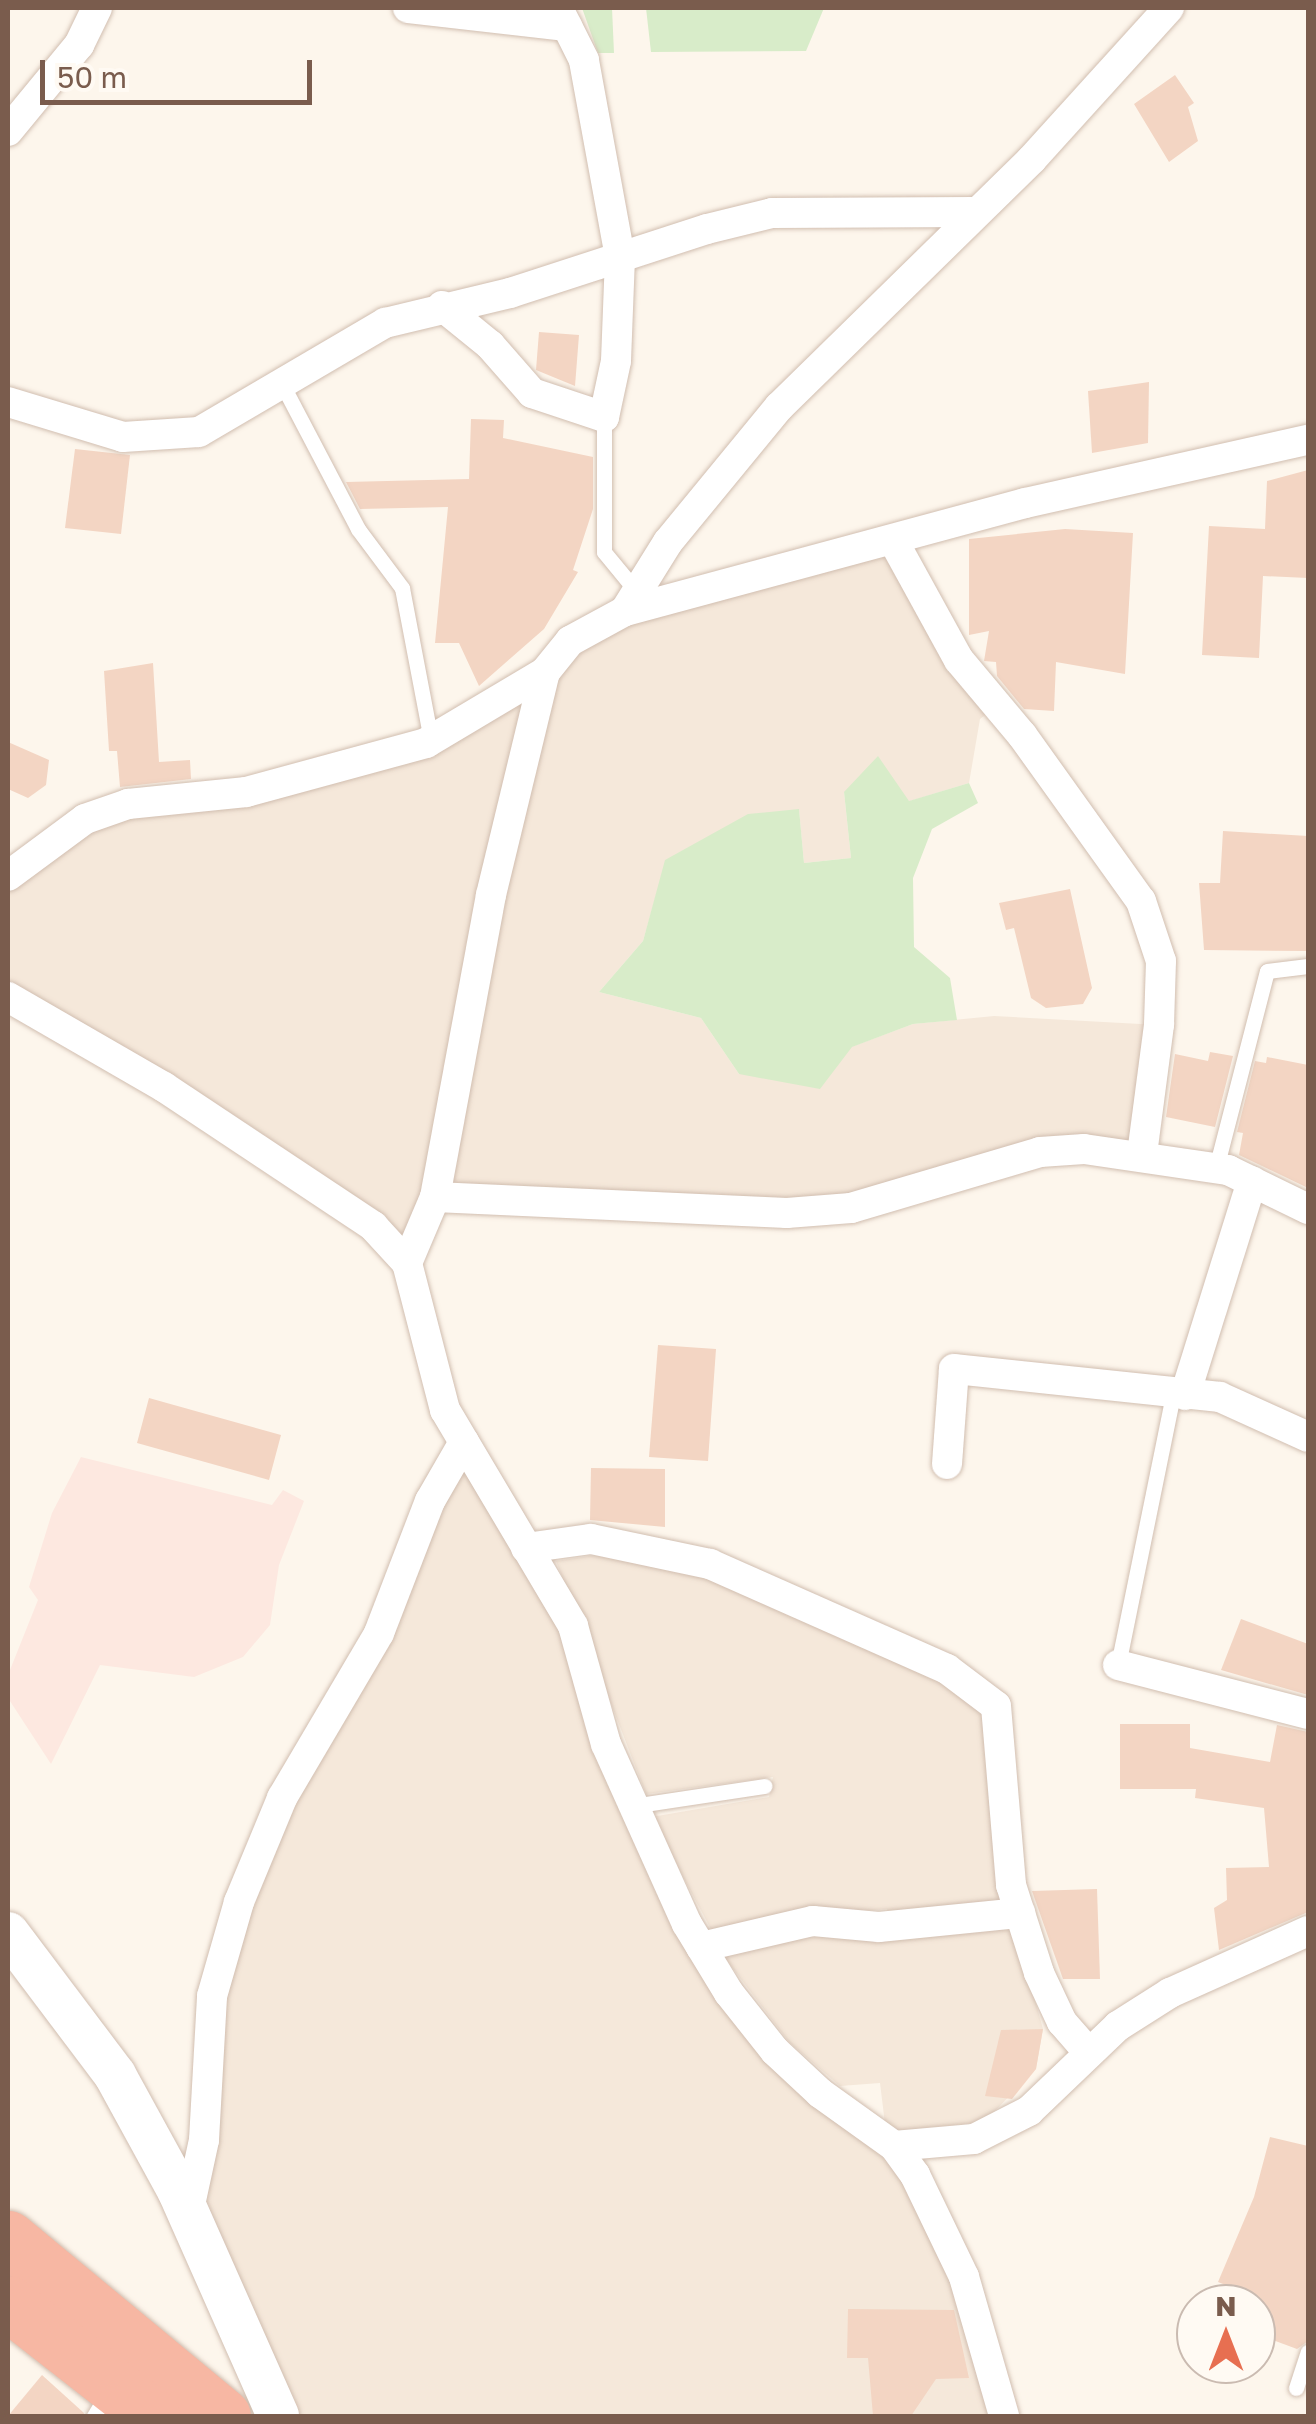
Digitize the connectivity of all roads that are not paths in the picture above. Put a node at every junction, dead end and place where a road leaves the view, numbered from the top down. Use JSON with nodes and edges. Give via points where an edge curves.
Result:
{"nodes":[{"id":1,"x":97,"y":8,"type":"edge"},
{"id":2,"x":408,"y":8,"type":"edge"},
{"id":3,"x":1169,"y":8,"type":"edge"},
{"id":4,"x":563,"y":17,"type":"edge"},
{"id":5,"x":8,"y":132,"type":"edge"},
{"id":6,"x":974,"y":212,"type":"junction"},
{"id":7,"x":620,"y":257,"type":"junction"},
{"id":8,"x":442,"y":306,"type":"junction"},
{"id":9,"x":284,"y":386,"type":"junction"},
{"id":10,"x":8,"y":402,"type":"edge"},
{"id":11,"x":604,"y":417,"type":"junction"},
{"id":12,"x":1308,"y":440,"type":"edge"},
{"id":13,"x":894,"y":542,"type":"junction"},
{"id":14,"x":631,"y":602,"type":"junction"},
{"id":15,"x":545,"y":672,"type":"junction"},
{"id":16,"x":431,"y":740,"type":"junction"},
{"id":17,"x":8,"y":876,"type":"edge"},
{"id":18,"x":1308,"y":966,"type":"edge"},
{"id":19,"x":8,"y":997,"type":"edge"},
{"id":20,"x":1142,"y":1154,"type":"junction"},
{"id":21,"x":1216,"y":1168,"type":"junction"},
{"id":22,"x":1252,"y":1181,"type":"junction"},
{"id":23,"x":435,"y":1198,"type":"junction"},
{"id":24,"x":1308,"y":1209,"type":"edge"},
{"id":25,"x":407,"y":1262,"type":"junction"},
{"id":26,"x":1179,"y":1395,"type":"junction"},
{"id":27,"x":1308,"y":1437,"type":"edge"},
{"id":28,"x":464,"y":1442,"type":"junction"},
{"id":29,"x":946,"y":1464,"type":"dead end"},
{"id":30,"x":526,"y":1548,"type":"junction"},
{"id":31,"x":1118,"y":1665,"type":"joint"},
{"id":32,"x":1308,"y":1714,"type":"edge"},
{"id":33,"x":765,"y":1786,"type":"dead end"},
{"id":34,"x":632,"y":1806,"type":"junction"},
{"id":35,"x":1020,"y":1913,"type":"junction"},
{"id":36,"x":1308,"y":1930,"type":"edge"},
{"id":37,"x":8,"y":1933,"type":"edge"},
{"id":38,"x":701,"y":1948,"type":"junction"},
{"id":39,"x":1090,"y":2053,"type":"junction"},
{"id":40,"x":894,"y":2146,"type":"junction"},
{"id":41,"x":188,"y":2214,"type":"junction"},
{"id":42,"x":8,"y":2238,"type":"edge"},
{"id":43,"x":8,"y":2302,"type":"edge"},
{"id":44,"x":1308,"y":2352,"type":"edge"},
{"id":45,"x":1296,"y":2388,"type":"dead end"},
{"id":46,"x":119,"y":2406,"type":"edge"},
{"id":47,"x":223,"y":2416,"type":"edge"},
{"id":48,"x":278,"y":2416,"type":"edge"},
{"id":49,"x":1004,"y":2416,"type":"edge"}],
"edges":[{"from":1,"to":5,"type":"street","via":[[79,45]]},
{"from":2,"to":4,"type":"street"},
{"from":3,"to":6,"type":"street","via":[[1032,159]]},
{"from":4,"to":7,"type":"street","via":[[595,108]]},
{"from":6,"to":7,"type":"street","via":[[772,213]]},
{"from":6,"to":14,"type":"street","via":[[779,407],[668,542]]},
{"from":7,"to":8,"type":"street"},
{"from":7,"to":11,"type":"street","via":[[616,361]]},
{"from":8,"to":9,"type":"street","via":[[385,323]]},
{"from":8,"to":11,"type":"street","via":[[532,392]]},
{"from":9,"to":10,"type":"street","via":[[198,432],[161,436],[85,429]]},
{"from":9,"to":16,"type":"lane","via":[[358,529],[402,588]]},
{"from":11,"to":14,"type":"lane","via":[[604,552]]},
{"from":12,"to":13,"type":"street","via":[[1024,503]]},
{"from":13,"to":14,"type":"street"},
{"from":13,"to":20,"type":"street","via":[[959,660],[1022,735],[1141,901],[1160,961],[1160,1025]]},
{"from":14,"to":15,"type":"street","via":[[570,641]]},
{"from":15,"to":16,"type":"street"},
{"from":15,"to":23,"type":"street","via":[[490,896]]},
{"from":16,"to":17,"type":"street","via":[[310,778],[128,804],[85,819]]},
{"from":18,"to":21,"type":"lane","via":[[1267,971]]},
{"from":19,"to":25,"type":"street","via":[[164,1087],[373,1226]]},
{"from":20,"to":21,"type":"street"},
{"from":20,"to":23,"type":"street","via":[[1040,1152],[852,1208],[786,1213]]},
{"from":21,"to":22,"type":"street"},
{"from":22,"to":24,"type":"street"},
{"from":22,"to":26,"type":"street"},
{"from":23,"to":25,"type":"street"},
{"from":25,"to":28,"type":"street","via":[[445,1410]]},
{"from":26,"to":27,"type":"street","via":[[1220,1397]]},
{"from":26,"to":29,"type":"street","via":[[954,1369]]},
{"from":26,"to":31,"type":"lane"},
{"from":28,"to":30,"type":"street"},
{"from":28,"to":41,"type":"street","via":[[430,1501],[379,1633],[282,1798],[239,1902],[212,1996],[204,2140]]},
{"from":30,"to":34,"type":"street","via":[[572,1626]]},
{"from":30,"to":35,"type":"street","via":[[591,1539],[710,1564],[947,1670],[984,1696],[996,1706],[1004,1826]]},
{"from":31,"to":32,"type":"street"},
{"from":33,"to":34,"type":"lane"},
{"from":34,"to":38,"type":"street"},
{"from":35,"to":38,"type":"street","via":[[879,1927],[813,1922]]},
{"from":35,"to":39,"type":"street","via":[[1062,2022]]},
{"from":36,"to":39,"type":"street","via":[[1170,1993]]},
{"from":37,"to":41,"type":"street","via":[[115,2074]]},
{"from":38,"to":40,"type":"street","via":[[775,2051]]},
{"from":39,"to":40,"type":"street","via":[[1028,2112],[974,2139]]},
{"from":40,"to":49,"type":"street","via":[[964,2277]]},
{"from":41,"to":48,"type":"street"},
{"from":42,"to":47,"type":"highway"},
{"from":43,"to":46,"type":"highway"},
{"from":44,"to":45,"type":"lane"}]}
